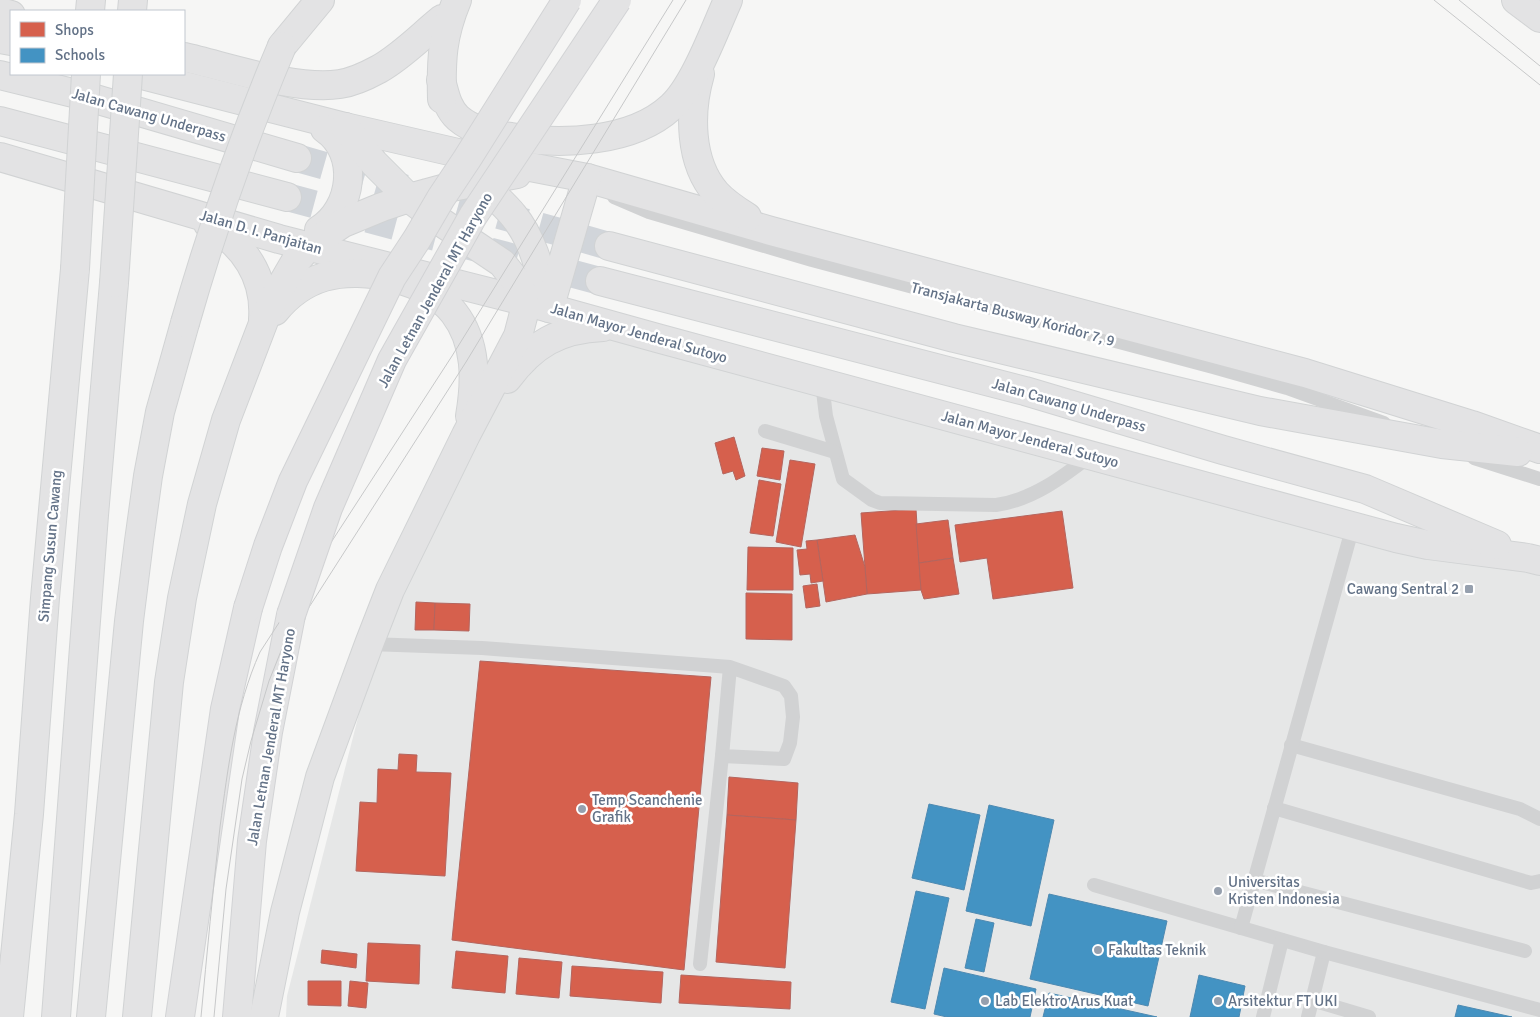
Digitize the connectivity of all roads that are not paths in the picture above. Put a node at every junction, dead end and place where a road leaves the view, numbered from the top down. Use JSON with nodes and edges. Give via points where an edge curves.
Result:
{"nodes":[{"id":1,"x":296,"y":0,"type":"edge"},
{"id":2,"x":320,"y":0,"type":"edge"},
{"id":3,"x":567,"y":0,"type":"edge"},
{"id":4,"x":617,"y":0,"type":"edge"},
{"id":5,"x":728,"y":0,"type":"edge"},
{"id":6,"x":1516,"y":0,"type":"edge"},
{"id":7,"x":451,"y":6,"type":"edge"},
{"id":8,"x":1540,"y":18,"type":"edge"},
{"id":9,"x":282,"y":46,"type":"junction"},
{"id":10,"x":707,"y":48,"type":"junction"},
{"id":11,"x":185,"y":57,"type":"edge"},
{"id":12,"x":0,"y":75,"type":"edge"},
{"id":13,"x":86,"y":75,"type":"edge"},
{"id":14,"x":128,"y":75,"type":"edge"},
{"id":15,"x":142,"y":75,"type":"edge"},
{"id":16,"x":441,"y":80,"type":"junction"},
{"id":17,"x":275,"y":110,"type":"junction"},
{"id":18,"x":304,"y":117,"type":"junction"},
{"id":19,"x":0,"y":121,"type":"edge"},
{"id":20,"x":345,"y":127,"type":"junction"},
{"id":21,"x":458,"y":153,"type":"junction"},
{"id":22,"x":0,"y":157,"type":"edge"},
{"id":23,"x":297,"y":158,"type":"tunnel mouth"},
{"id":24,"x":559,"y":172,"type":"junction"},
{"id":25,"x":587,"y":178,"type":"junction"},
{"id":26,"x":479,"y":181,"type":"junction"},
{"id":27,"x":287,"y":197,"type":"tunnel mouth"},
{"id":28,"x":409,"y":198,"type":"junction"},
{"id":29,"x":170,"y":206,"type":"junction"},
{"id":30,"x":771,"y":231,"type":"junction"},
{"id":31,"x":279,"y":238,"type":"junction"},
{"id":32,"x":308,"y":246,"type":"junction"},
{"id":33,"x":609,"y":246,"type":"tunnel mouth"},
{"id":34,"x":600,"y":281,"type":"tunnel mouth"},
{"id":35,"x":536,"y":304,"type":"junction"},
{"id":36,"x":262,"y":325,"type":"junction"},
{"id":37,"x":615,"y":327,"type":"junction"},
{"id":38,"x":822,"y":383,"type":"junction"},
{"id":39,"x":765,"y":431,"type":"dead end"},
{"id":40,"x":466,"y":435,"type":"junction"},
{"id":41,"x":1442,"y":444,"type":"junction"},
{"id":42,"x":1540,"y":451,"type":"edge"},
{"id":43,"x":835,"y":452,"type":"junction"},
{"id":44,"x":1091,"y":455,"type":"junction"},
{"id":45,"x":1540,"y":479,"type":"edge"},
{"id":46,"x":1353,"y":526,"type":"junction"},
{"id":47,"x":1536,"y":559,"type":"edge"},
{"id":48,"x":369,"y":644,"type":"junction"},
{"id":49,"x":730,"y":667,"type":"junction"},
{"id":50,"x":1291,"y":745,"type":"junction"},
{"id":51,"x":722,"y":756,"type":"junction"},
{"id":52,"x":1274,"y":808,"type":"junction"},
{"id":53,"x":1540,"y":820,"type":"edge"},
{"id":54,"x":153,"y":850,"type":"junction"},
{"id":55,"x":1254,"y":880,"type":"junction"},
{"id":56,"x":1540,"y":881,"type":"edge"},
{"id":57,"x":1094,"y":885,"type":"dead end"},
{"id":58,"x":1241,"y":928,"type":"junction"},
{"id":59,"x":1282,"y":940,"type":"junction"},
{"id":60,"x":1525,"y":951,"type":"dead end"},
{"id":61,"x":1324,"y":952,"type":"junction"},
{"id":62,"x":700,"y":964,"type":"dead end"},
{"id":63,"x":1312,"y":1000,"type":"junction"},
{"id":64,"x":1540,"y":1010,"type":"edge"},
{"id":65,"x":9,"y":1017,"type":"edge"},
{"id":66,"x":56,"y":1017,"type":"edge"},
{"id":67,"x":91,"y":1017,"type":"edge"},
{"id":68,"x":138,"y":1017,"type":"edge"},
{"id":69,"x":145,"y":1017,"type":"edge"},
{"id":70,"x":180,"y":1017,"type":"edge"},
{"id":71,"x":237,"y":1017,"type":"edge"},
{"id":72,"x":264,"y":1017,"type":"edge"},
{"id":73,"x":1263,"y":1017,"type":"edge"},
{"id":74,"x":1308,"y":1017,"type":"edge"},
{"id":75,"x":1369,"y":1017,"type":"edge"}],
"edges":[{"from":1,"to":9,"type":"main road"},
{"from":2,"to":9,"type":"main road"},
{"from":3,"to":70,"type":"main road","bridge":true,"via":[[392,277],[293,481],[268,546],[248,608],[225,710]]},
{"from":4,"to":71,"type":"main road","name":"Jalan Letnan Jenderal MT Haryono","bridge":true,"via":[[473,216],[392,360],[328,508],[291,615],[268,732],[252,841]]},
{"from":5,"to":10,"type":"main road"},
{"from":6,"to":8,"type":"main road"},
{"from":7,"to":11,"type":"main road","via":[[394,60],[342,84],[305,84]]},
{"from":7,"to":16,"type":"main road"},
{"from":7,"to":17,"type":"main road","via":[[410,65],[396,78],[352,98]]},
{"from":9,"to":67,"type":"main road","bridge":true,"via":[[208,243],[160,412],[129,621]]},
{"from":10,"to":16,"type":"main road","via":[[685,91],[658,118],[620,133],[575,141],[530,140],[497,135],[468,125],[448,104]]},
{"from":10,"to":30,"type":"main road","via":[[694,106],[693,127],[701,166],[723,201]]},
{"from":12,"to":23,"type":"main road","name":"Jalan Cawang Underpass","via":[[85,96]]},
{"from":13,"to":65,"type":"main road","name":"Simpang Susun Cawang","bridge":true,"via":[[75,269]]},
{"from":14,"to":66,"type":"main road","bridge":true},
{"from":15,"to":17,"type":"main road"},
{"from":16,"to":21,"type":"main road","via":[[442,117]]},
{"from":17,"to":18,"type":"main road"},
{"from":18,"to":20,"type":"main road"},
{"from":18,"to":31,"type":"main road","via":[[331,132],[339,142],[348,168],[348,185],[338,213],[326,226],[305,236]]},
{"from":19,"to":27,"type":"main road"},
{"from":20,"to":21,"type":"main road"},
{"from":20,"to":28,"type":"main road","via":[[374,163]]},
{"from":21,"to":24,"type":"main road"},
{"from":21,"to":26,"type":"main road"},
{"from":22,"to":29,"type":"main road","name":"Jalan D. I. Panjaitan"},
{"from":24,"to":25,"type":"main road"},
{"from":24,"to":26,"type":"main road","via":[[517,174]]},
{"from":25,"to":30,"type":"main road"},
{"from":25,"to":35,"type":"main road"},
{"from":25,"to":41,"type":"lane","name":"Transjakarta Busway Koridor 7, 9","via":[[609,194],[649,212],[812,260],[1287,388]]},
{"from":26,"to":28,"type":"main road"},
{"from":26,"to":35,"type":"main road","via":[[522,227],[534,252]]},
{"from":28,"to":32,"type":"main road","via":[[343,223]]},
{"from":28,"to":35,"type":"main road","via":[[502,263]]},
{"from":29,"to":31,"type":"main road","name":"Jalan D. I. Panjaitan"},
{"from":29,"to":36,"type":"main road","via":[[222,232],[246,256],[261,287],[264,304]]},
{"from":30,"to":42,"type":"main road","via":[[1305,373],[1472,425]]},
{"from":31,"to":32,"type":"main road","name":"Jalan D. I. Panjaitan"},
{"from":32,"to":35,"type":"main road","name":"Jalan D. I. Panjaitan"},
{"from":32,"to":36,"type":"main road","via":[[279,287]]},
{"from":33,"to":41,"type":"main road","via":[[954,338],[1130,381],[1260,411]]},
{"from":34,"to":47,"type":"main road","name":"Jalan Cawang Underpass","via":[[1025,391],[1366,489]]},
{"from":35,"to":37,"type":"main road","name":"Jalan Mayor Jenderal Sutoyo"},
{"from":35,"to":40,"type":"main road","via":[[524,313],[518,336]]},
{"from":36,"to":40,"type":"main road","via":[[301,287],[338,274],[376,275],[403,281],[428,292],[455,314],[472,352],[474,389]]},
{"from":36,"to":54,"type":"main road","via":[[226,420],[202,504],[182,598],[169,682]]},
{"from":37,"to":38,"type":"main road","name":"Jalan Mayor Jenderal Sutoyo"},
{"from":37,"to":40,"type":"main road","via":[[577,330],[538,346],[519,363]]},
{"from":38,"to":43,"type":"lane"},
{"from":38,"to":44,"type":"main road","name":"Jalan Mayor Jenderal Sutoyo"},
{"from":39,"to":43,"type":"lane"},
{"from":40,"to":48,"type":"main road","via":[[390,590]]},
{"from":41,"to":42,"type":"main road"},
{"from":41,"to":45,"type":"lane","name":"Transjakarta Busway Koridor 7, 9"},
{"from":43,"to":44,"type":"lane","via":[[843,479],[880,503],[996,505],[1008,503],[1060,480]]},
{"from":44,"to":46,"type":"main road","name":"Jalan Mayor Jenderal Sutoyo"},
{"from":46,"to":47,"type":"main road","name":"Jalan Mayor Jenderal Sutoyo","via":[[1428,545]]},
{"from":46,"to":50,"type":"lane"},
{"from":48,"to":49,"type":"lane","via":[[482,648]]},
{"from":48,"to":72,"type":"main road","via":[[320,777],[285,912]]},
{"from":49,"to":51,"type":"lane"},
{"from":49,"to":51,"type":"lane","via":[[784,686],[791,696],[793,717],[784,760]]},
{"from":50,"to":52,"type":"lane"},
{"from":50,"to":53,"type":"lane","via":[[1520,809]]},
{"from":51,"to":62,"type":"lane"},
{"from":52,"to":55,"type":"lane"},
{"from":52,"to":56,"type":"lane","via":[[1531,883]]},
{"from":54,"to":68,"type":"main road"},
{"from":54,"to":69,"type":"lane","via":[[155,900]]},
{"from":55,"to":58,"type":"lane"},
{"from":55,"to":60,"type":"lane"},
{"from":57,"to":58,"type":"lane"},
{"from":58,"to":59,"type":"lane"},
{"from":59,"to":61,"type":"lane"},
{"from":59,"to":73,"type":"lane"},
{"from":61,"to":63,"type":"lane"},
{"from":61,"to":64,"type":"lane"},
{"from":63,"to":74,"type":"lane"},
{"from":63,"to":75,"type":"lane"}]}
